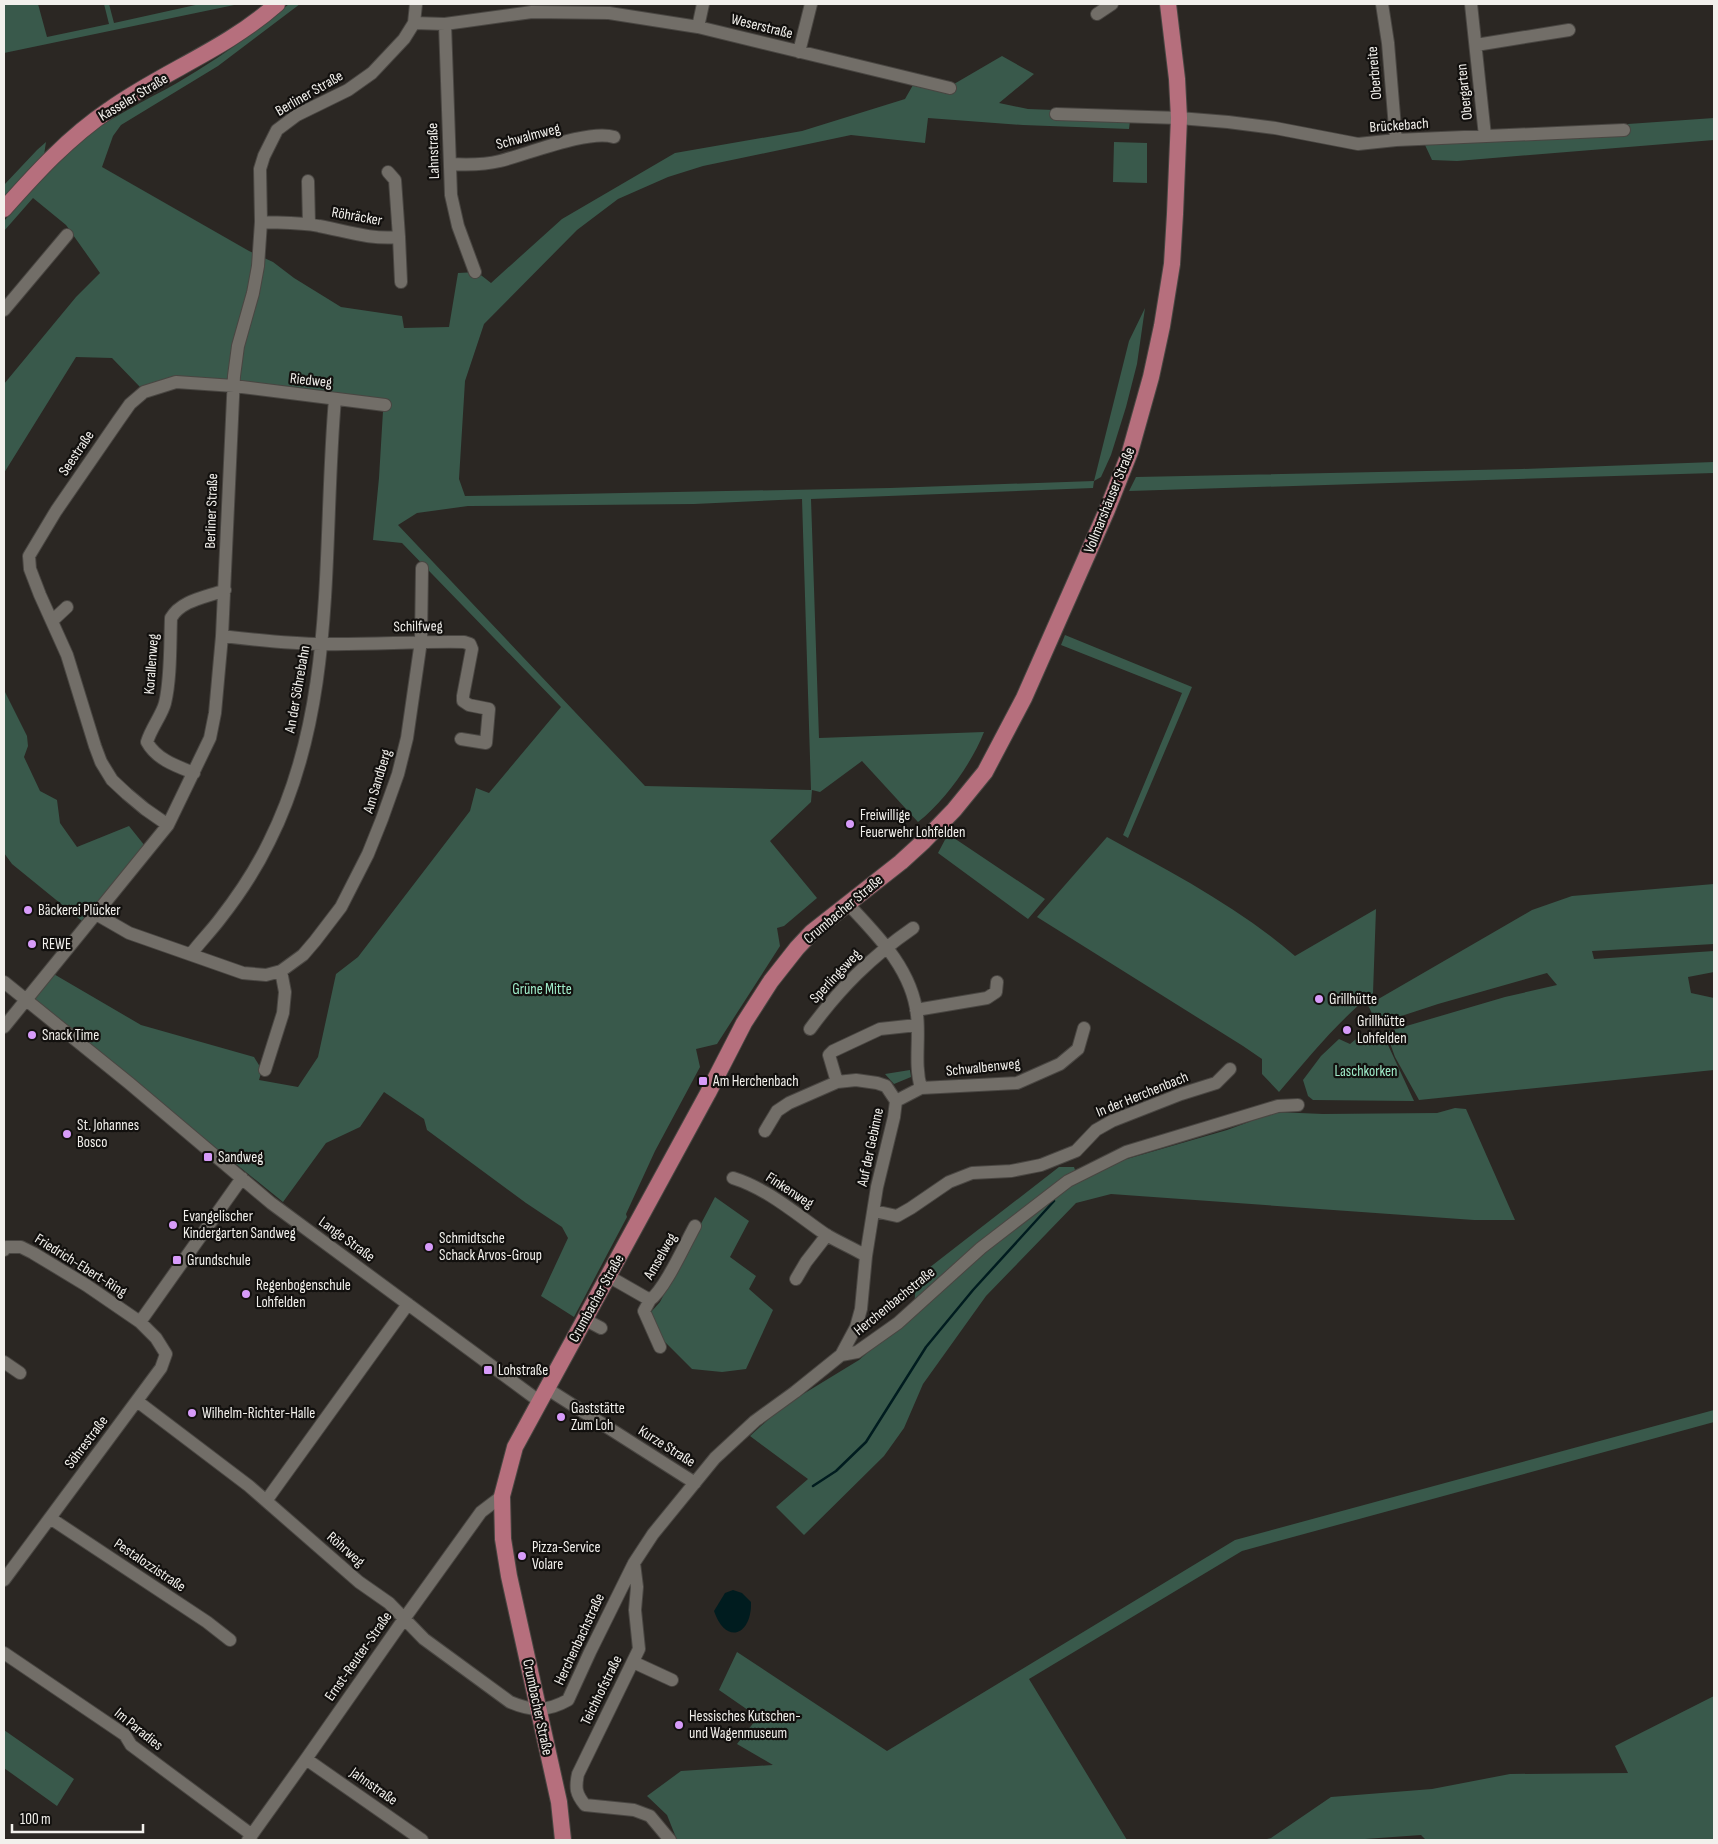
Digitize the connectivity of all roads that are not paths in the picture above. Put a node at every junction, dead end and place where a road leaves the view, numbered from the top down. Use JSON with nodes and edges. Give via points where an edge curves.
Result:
{"nodes":[{"id":1,"x":277,"y":4,"type":"edge"},
{"id":2,"x":416,"y":4,"type":"edge"},
{"id":3,"x":703,"y":4,"type":"edge"},
{"id":4,"x":811,"y":4,"type":"edge"},
{"id":5,"x":1112,"y":4,"type":"edge"},
{"id":6,"x":1168,"y":4,"type":"edge"},
{"id":7,"x":1382,"y":4,"type":"edge"},
{"id":8,"x":1471,"y":4,"type":"edge"},
{"id":9,"x":609,"y":8,"type":"edge"},
{"id":10,"x":1097,"y":14,"type":"dead end"},
{"id":11,"x":414,"y":23,"type":"junction"},
{"id":12,"x":445,"y":24,"type":"junction"},
{"id":13,"x":698,"y":27,"type":"junction"},
{"id":14,"x":1569,"y":30,"type":"dead end"},
{"id":15,"x":1476,"y":45,"type":"junction"},
{"id":16,"x":799,"y":52,"type":"junction"},
{"id":17,"x":950,"y":88,"type":"dead end"},
{"id":18,"x":1056,"y":114,"type":"dead end"},
{"id":19,"x":1179,"y":118,"type":"junction"},
{"id":20,"x":1624,"y":130,"type":"dead end"},
{"id":21,"x":1485,"y":136,"type":"junction"},
{"id":22,"x":614,"y":137,"type":"dead end"},
{"id":23,"x":1396,"y":140,"type":"junction"},
{"id":24,"x":450,"y":164,"type":"junction"},
{"id":25,"x":388,"y":172,"type":"dead end"},
{"id":26,"x":308,"y":181,"type":"dead end"},
{"id":27,"x":4,"y":209,"type":"edge"},
{"id":28,"x":261,"y":222,"type":"junction"},
{"id":29,"x":309,"y":224,"type":"junction"},
{"id":30,"x":67,"y":235,"type":"dead end"},
{"id":31,"x":399,"y":236,"type":"junction"},
{"id":32,"x":475,"y":272,"type":"dead end"},
{"id":33,"x":402,"y":282,"type":"dead end"},
{"id":34,"x":4,"y":310,"type":"edge"},
{"id":35,"x":234,"y":386,"type":"junction"},
{"id":36,"x":335,"y":399,"type":"junction"},
{"id":37,"x":384,"y":406,"type":"dead end"},
{"id":38,"x":422,"y":568,"type":"dead end"},
{"id":39,"x":225,"y":590,"type":"junction"},
{"id":40,"x":67,"y":607,"type":"dead end"},
{"id":41,"x":52,"y":621,"type":"junction"},
{"id":42,"x":222,"y":636,"type":"junction"},
{"id":43,"x":421,"y":641,"type":"junction"},
{"id":44,"x":322,"y":644,"type":"junction"},
{"id":45,"x":461,"y":739,"type":"dead end"},
{"id":46,"x":194,"y":773,"type":"junction"},
{"id":47,"x":168,"y":825,"type":"junction"},
{"id":48,"x":924,"y":842,"type":"joint"},
{"id":49,"x":847,"y":903,"type":"junction"},
{"id":50,"x":96,"y":914,"type":"junction"},
{"id":51,"x":913,"y":928,"type":"dead end"},
{"id":52,"x":886,"y":947,"type":"junction"},
{"id":53,"x":191,"y":954,"type":"junction"},
{"id":54,"x":281,"y":971,"type":"junction"},
{"id":55,"x":4,"y":982,"type":"edge"},
{"id":56,"x":997,"y":982,"type":"dead end"},
{"id":57,"x":25,"y":999,"type":"junction"},
{"id":58,"x":916,"y":1010,"type":"junction"},
{"id":59,"x":917,"y":1025,"type":"junction"},
{"id":60,"x":4,"y":1027,"type":"edge"},
{"id":61,"x":1084,"y":1028,"type":"dead end"},
{"id":62,"x":810,"y":1029,"type":"dead end"},
{"id":63,"x":1230,"y":1069,"type":"dead end"},
{"id":64,"x":264,"y":1070,"type":"dead end"},
{"id":65,"x":837,"y":1082,"type":"junction"},
{"id":66,"x":921,"y":1088,"type":"junction"},
{"id":67,"x":896,"y":1101,"type":"junction"},
{"id":68,"x":1298,"y":1105,"type":"dead end"},
{"id":69,"x":765,"y":1130,"type":"dead end"},
{"id":70,"x":242,"y":1178,"type":"junction"},
{"id":71,"x":733,"y":1178,"type":"dead end"},
{"id":72,"x":874,"y":1211,"type":"junction"},
{"id":73,"x":695,"y":1226,"type":"dead end"},
{"id":74,"x":827,"y":1235,"type":"junction"},
{"id":75,"x":4,"y":1250,"type":"edge"},
{"id":76,"x":866,"y":1256,"type":"junction"},
{"id":77,"x":608,"y":1276,"type":"junction"},
{"id":78,"x":796,"y":1279,"type":"dead end"},
{"id":79,"x":650,"y":1300,"type":"junction"},
{"id":80,"x":408,"y":1304,"type":"junction"},
{"id":81,"x":584,"y":1320,"type":"junction"},
{"id":82,"x":140,"y":1322,"type":"junction"},
{"id":83,"x":601,"y":1328,"type":"dead end"},
{"id":84,"x":660,"y":1347,"type":"dead end"},
{"id":85,"x":841,"y":1355,"type":"junction"},
{"id":86,"x":4,"y":1362,"type":"edge"},
{"id":87,"x":20,"y":1373,"type":"dead end"},
{"id":88,"x":542,"y":1395,"type":"junction"},
{"id":89,"x":137,"y":1401,"type":"junction"},
{"id":90,"x":695,"y":1483,"type":"junction"},
{"id":91,"x":502,"y":1496,"type":"junction"},
{"id":92,"x":266,"y":1501,"type":"junction"},
{"id":93,"x":50,"y":1518,"type":"junction"},
{"id":94,"x":634,"y":1563,"type":"junction"},
{"id":95,"x":4,"y":1580,"type":"edge"},
{"id":96,"x":404,"y":1619,"type":"junction"},
{"id":97,"x":230,"y":1640,"type":"dead end"},
{"id":98,"x":4,"y":1653,"type":"edge"},
{"id":99,"x":633,"y":1662,"type":"junction"},
{"id":100,"x":672,"y":1680,"type":"dead end"},
{"id":101,"x":539,"y":1709,"type":"junction"},
{"id":102,"x":306,"y":1759,"type":"junction"},
{"id":103,"x":579,"y":1798,"type":"junction"},
{"id":104,"x":559,"y":1802,"type":"junction"},
{"id":105,"x":250,"y":1837,"type":"edge"},
{"id":106,"x":422,"y":1840,"type":"edge"},
{"id":107,"x":564,"y":1840,"type":"edge"},
{"id":108,"x":670,"y":1840,"type":"edge"}],
"edges":[{"from":1,"to":27,"type":"main road","name":"Kasseler Straße","via":[[223,44],[109,109],[68,140]]},
{"from":2,"to":11,"type":"street","name":"Berliner Straße"},
{"from":3,"to":13,"type":"street"},
{"from":4,"to":16,"type":"street"},
{"from":5,"to":10,"type":"street"},
{"from":6,"to":19,"type":"main road","name":"Vollmarshäuser Straße"},
{"from":7,"to":23,"type":"street","name":"Oberbreite"},
{"from":8,"to":15,"type":"street","name":"Obergarten"},
{"from":9,"to":12,"type":"street","name":"Weserstraße","via":[[532,12]]},
{"from":9,"to":13,"type":"street","name":"Weserstraße"},
{"from":11,"to":12,"type":"street","name":"Weserstraße"},
{"from":11,"to":28,"type":"street","name":"Berliner Straße","via":[[404,39],[372,73],[348,90],[297,115],[277,130],[260,169]]},
{"from":12,"to":24,"type":"street","name":"Lahnstraße"},
{"from":13,"to":16,"type":"street","name":"Weserstraße"},
{"from":14,"to":15,"type":"street","name":"Obergarten"},
{"from":15,"to":21,"type":"street","name":"Obergarten"},
{"from":16,"to":17,"type":"street","name":"Weserstraße"},
{"from":18,"to":19,"type":"street"},
{"from":19,"to":23,"type":"street","name":"Brückebach","via":[[1275,128],[1358,144]]},
{"from":19,"to":48,"type":"main road","name":"Vollmarshäuser Straße","via":[[1172,264],[1151,377],[1130,452],[1024,698],[985,772]]},
{"from":20,"to":21,"type":"street","name":"Brückebach"},
{"from":21,"to":23,"type":"street","name":"Brückebach"},
{"from":22,"to":24,"type":"street","name":"Schwalmweg","via":[[605,134],[584,137],[499,161]]},
{"from":24,"to":32,"type":"street","name":"Lahnstraße","via":[[451,195],[458,226]]},
{"from":25,"to":31,"type":"street","name":"Röhräcker","via":[[395,180]]},
{"from":26,"to":29,"type":"street","name":"Röhräcker"},
{"from":28,"to":29,"type":"street","name":"Röhräcker"},
{"from":28,"to":35,"type":"street","name":"Berliner Straße","via":[[258,266],[238,346]]},
{"from":29,"to":31,"type":"street","name":"Röhräcker","via":[[367,236]]},
{"from":30,"to":34,"type":"street"},
{"from":31,"to":33,"type":"street","name":"Röhräcker"},
{"from":35,"to":36,"type":"street","name":"Riedweg"},
{"from":35,"to":39,"type":"street","name":"Berliner Straße"},
{"from":35,"to":41,"type":"street","name":"Seestraße","via":[[176,382],[144,392],[130,404],[28,556],[30,569]]},
{"from":36,"to":37,"type":"street","name":"Riedweg"},
{"from":36,"to":44,"type":"street","name":"An der Söhrebahn"},
{"from":38,"to":43,"type":"street","name":"Am Sandberg"},
{"from":39,"to":42,"type":"street","name":"Berliner Straße"},
{"from":39,"to":46,"type":"street","name":"Korallenweg","via":[[174,612],[164,705],[147,742],[152,751]]},
{"from":40,"to":41,"type":"street"},
{"from":41,"to":47,"type":"street","name":"Seestraße","via":[[67,655],[101,762],[112,780],[144,809]]},
{"from":42,"to":44,"type":"street","name":"Schilfweg"},
{"from":42,"to":46,"type":"street","name":"Berliner Straße","via":[[210,738]]},
{"from":43,"to":44,"type":"street","name":"Schilfweg"},
{"from":43,"to":45,"type":"street","name":"Schilfweg","via":[[470,644],[472,649],[463,701],[489,709],[486,743]]},
{"from":43,"to":54,"type":"street","name":"Am Sandberg","via":[[407,738],[368,854],[341,907],[316,942]]},
{"from":44,"to":53,"type":"street","name":"An der Söhrebahn","via":[[303,747],[291,790],[269,843],[220,920]]},
{"from":46,"to":47,"type":"street","name":"Berliner Straße"},
{"from":47,"to":50,"type":"street","name":"Berliner Straße"},
{"from":48,"to":49,"type":"main road","name":"Crumbacher Straße"},
{"from":49,"to":52,"type":"street"},
{"from":49,"to":77,"type":"main road","name":"Crumbacher Straße","via":[[796,948],[757,1002]]},
{"from":50,"to":53,"type":"street","name":"Am Sandberg","via":[[129,933]]},
{"from":50,"to":57,"type":"street","name":"Berliner Straße"},
{"from":51,"to":52,"type":"street","name":"Sperlingsweg"},
{"from":52,"to":58,"type":"street","via":[[899,964]]},
{"from":52,"to":62,"type":"street","name":"Sperlingsweg","via":[[831,1000]]},
{"from":53,"to":54,"type":"street","name":"Am Sandberg","via":[[243,974],[266,975]]},
{"from":54,"to":64,"type":"street","via":[[285,992],[283,1013]]},
{"from":55,"to":57,"type":"street","name":"Lange Straße"},
{"from":56,"to":58,"type":"street","via":[[996,992],[987,998]]},
{"from":57,"to":60,"type":"street","name":"Berliner Straße"},
{"from":57,"to":70,"type":"street","name":"Lange Straße"},
{"from":58,"to":59,"type":"street"},
{"from":59,"to":65,"type":"street","via":[[880,1029],[834,1051],[829,1055]]},
{"from":59,"to":66,"type":"street","via":[[917,1075]]},
{"from":61,"to":66,"type":"street","name":"Schwalbenweg","via":[[1078,1049],[1060,1064],[1017,1083]]},
{"from":63,"to":72,"type":"street","name":"In der Herchenbach","via":[[1216,1083],[1112,1121],[1096,1130],[1076,1152],[1041,1165],[1011,1171],[972,1173],[949,1182],[897,1216]]},
{"from":65,"to":67,"type":"street","via":[[856,1080],[886,1086]]},
{"from":65,"to":69,"type":"street","via":[[777,1111]]},
{"from":66,"to":67,"type":"street","name":"Auf der Gebinne"},
{"from":67,"to":72,"type":"street","name":"Auf der Gebinne"},
{"from":68,"to":85,"type":"street","name":"Herchenbachstraße","via":[[1278,1106],[1126,1152],[1068,1181],[981,1248],[898,1323],[857,1352]]},
{"from":70,"to":80,"type":"street","name":"Lange Straße","via":[[286,1215]]},
{"from":70,"to":82,"type":"street"},
{"from":71,"to":74,"type":"street","name":"Finkenweg","via":[[765,1192]]},
{"from":72,"to":76,"type":"street","name":"Auf der Gebinne"},
{"from":73,"to":79,"type":"street","name":"Amselweg"},
{"from":74,"to":76,"type":"street","name":"Finkenweg"},
{"from":74,"to":78,"type":"street"},
{"from":75,"to":82,"type":"street","name":"Friedrich-Ebert-Ring","via":[[6,1247],[21,1247],[33,1253]]},
{"from":76,"to":85,"type":"street","via":[[856,1327]]},
{"from":77,"to":79,"type":"street","name":"Amselweg"},
{"from":77,"to":81,"type":"main road","name":"Crumbacher Straße"},
{"from":79,"to":84,"type":"street","name":"Amselweg","via":[[644,1310]]},
{"from":80,"to":88,"type":"street","name":"Lange Straße"},
{"from":80,"to":92,"type":"street"},
{"from":81,"to":83,"type":"street"},
{"from":81,"to":88,"type":"main road","name":"Crumbacher Straße"},
{"from":82,"to":89,"type":"street","name":"Söhrestraße","via":[[166,1354],[161,1368]]},
{"from":85,"to":90,"type":"street","name":"Herchenbachstraße","via":[[755,1420],[715,1458]]},
{"from":86,"to":87,"type":"street"},
{"from":88,"to":90,"type":"street","name":"Kurze Straße"},
{"from":88,"to":91,"type":"main road","name":"Crumbacher Straße","via":[[515,1447]]},
{"from":89,"to":92,"type":"street","name":"Röhrweg"},
{"from":89,"to":93,"type":"street","name":"Söhrestraße"},
{"from":90,"to":94,"type":"street","name":"Herchenbachstraße","via":[[652,1534]]},
{"from":91,"to":96,"type":"street","name":"Ernst-Reuter-Straße","via":[[481,1512]]},
{"from":91,"to":101,"type":"main road","name":"Crumbacher Straße","via":[[508,1576]]},
{"from":92,"to":96,"type":"street","name":"Röhrweg"},
{"from":93,"to":95,"type":"street","name":"Söhrestraße"},
{"from":93,"to":97,"type":"street","name":"Pestalozzistraße"},
{"from":94,"to":99,"type":"street","name":"Teichhofstraße","via":[[639,1650]]},
{"from":94,"to":101,"type":"street","name":"Herchenbachstraße","via":[[568,1700]]},
{"from":96,"to":101,"type":"street","name":"Röhrweg","via":[[424,1639],[510,1702],[526,1709]]},
{"from":96,"to":102,"type":"street","name":"Ernst-Reuter-Straße"},
{"from":98,"to":105,"type":"street","name":"Im Paradies","via":[[125,1735],[130,1745]]},
{"from":99,"to":100,"type":"street"},
{"from":99,"to":103,"type":"street","name":"Teichhofstraße","via":[[578,1774],[575,1788]]},
{"from":101,"to":104,"type":"main road","name":"Crumbacher Straße"},
{"from":102,"to":105,"type":"street","name":"Ernst-Reuter-Straße"},
{"from":102,"to":106,"type":"street","name":"Jahnstraße"},
{"from":103,"to":104,"type":"street"},
{"from":103,"to":108,"type":"street","via":[[585,1805],[634,1810],[650,1816]]},
{"from":104,"to":107,"type":"main road","name":"Crumbacher Straße"}]}
